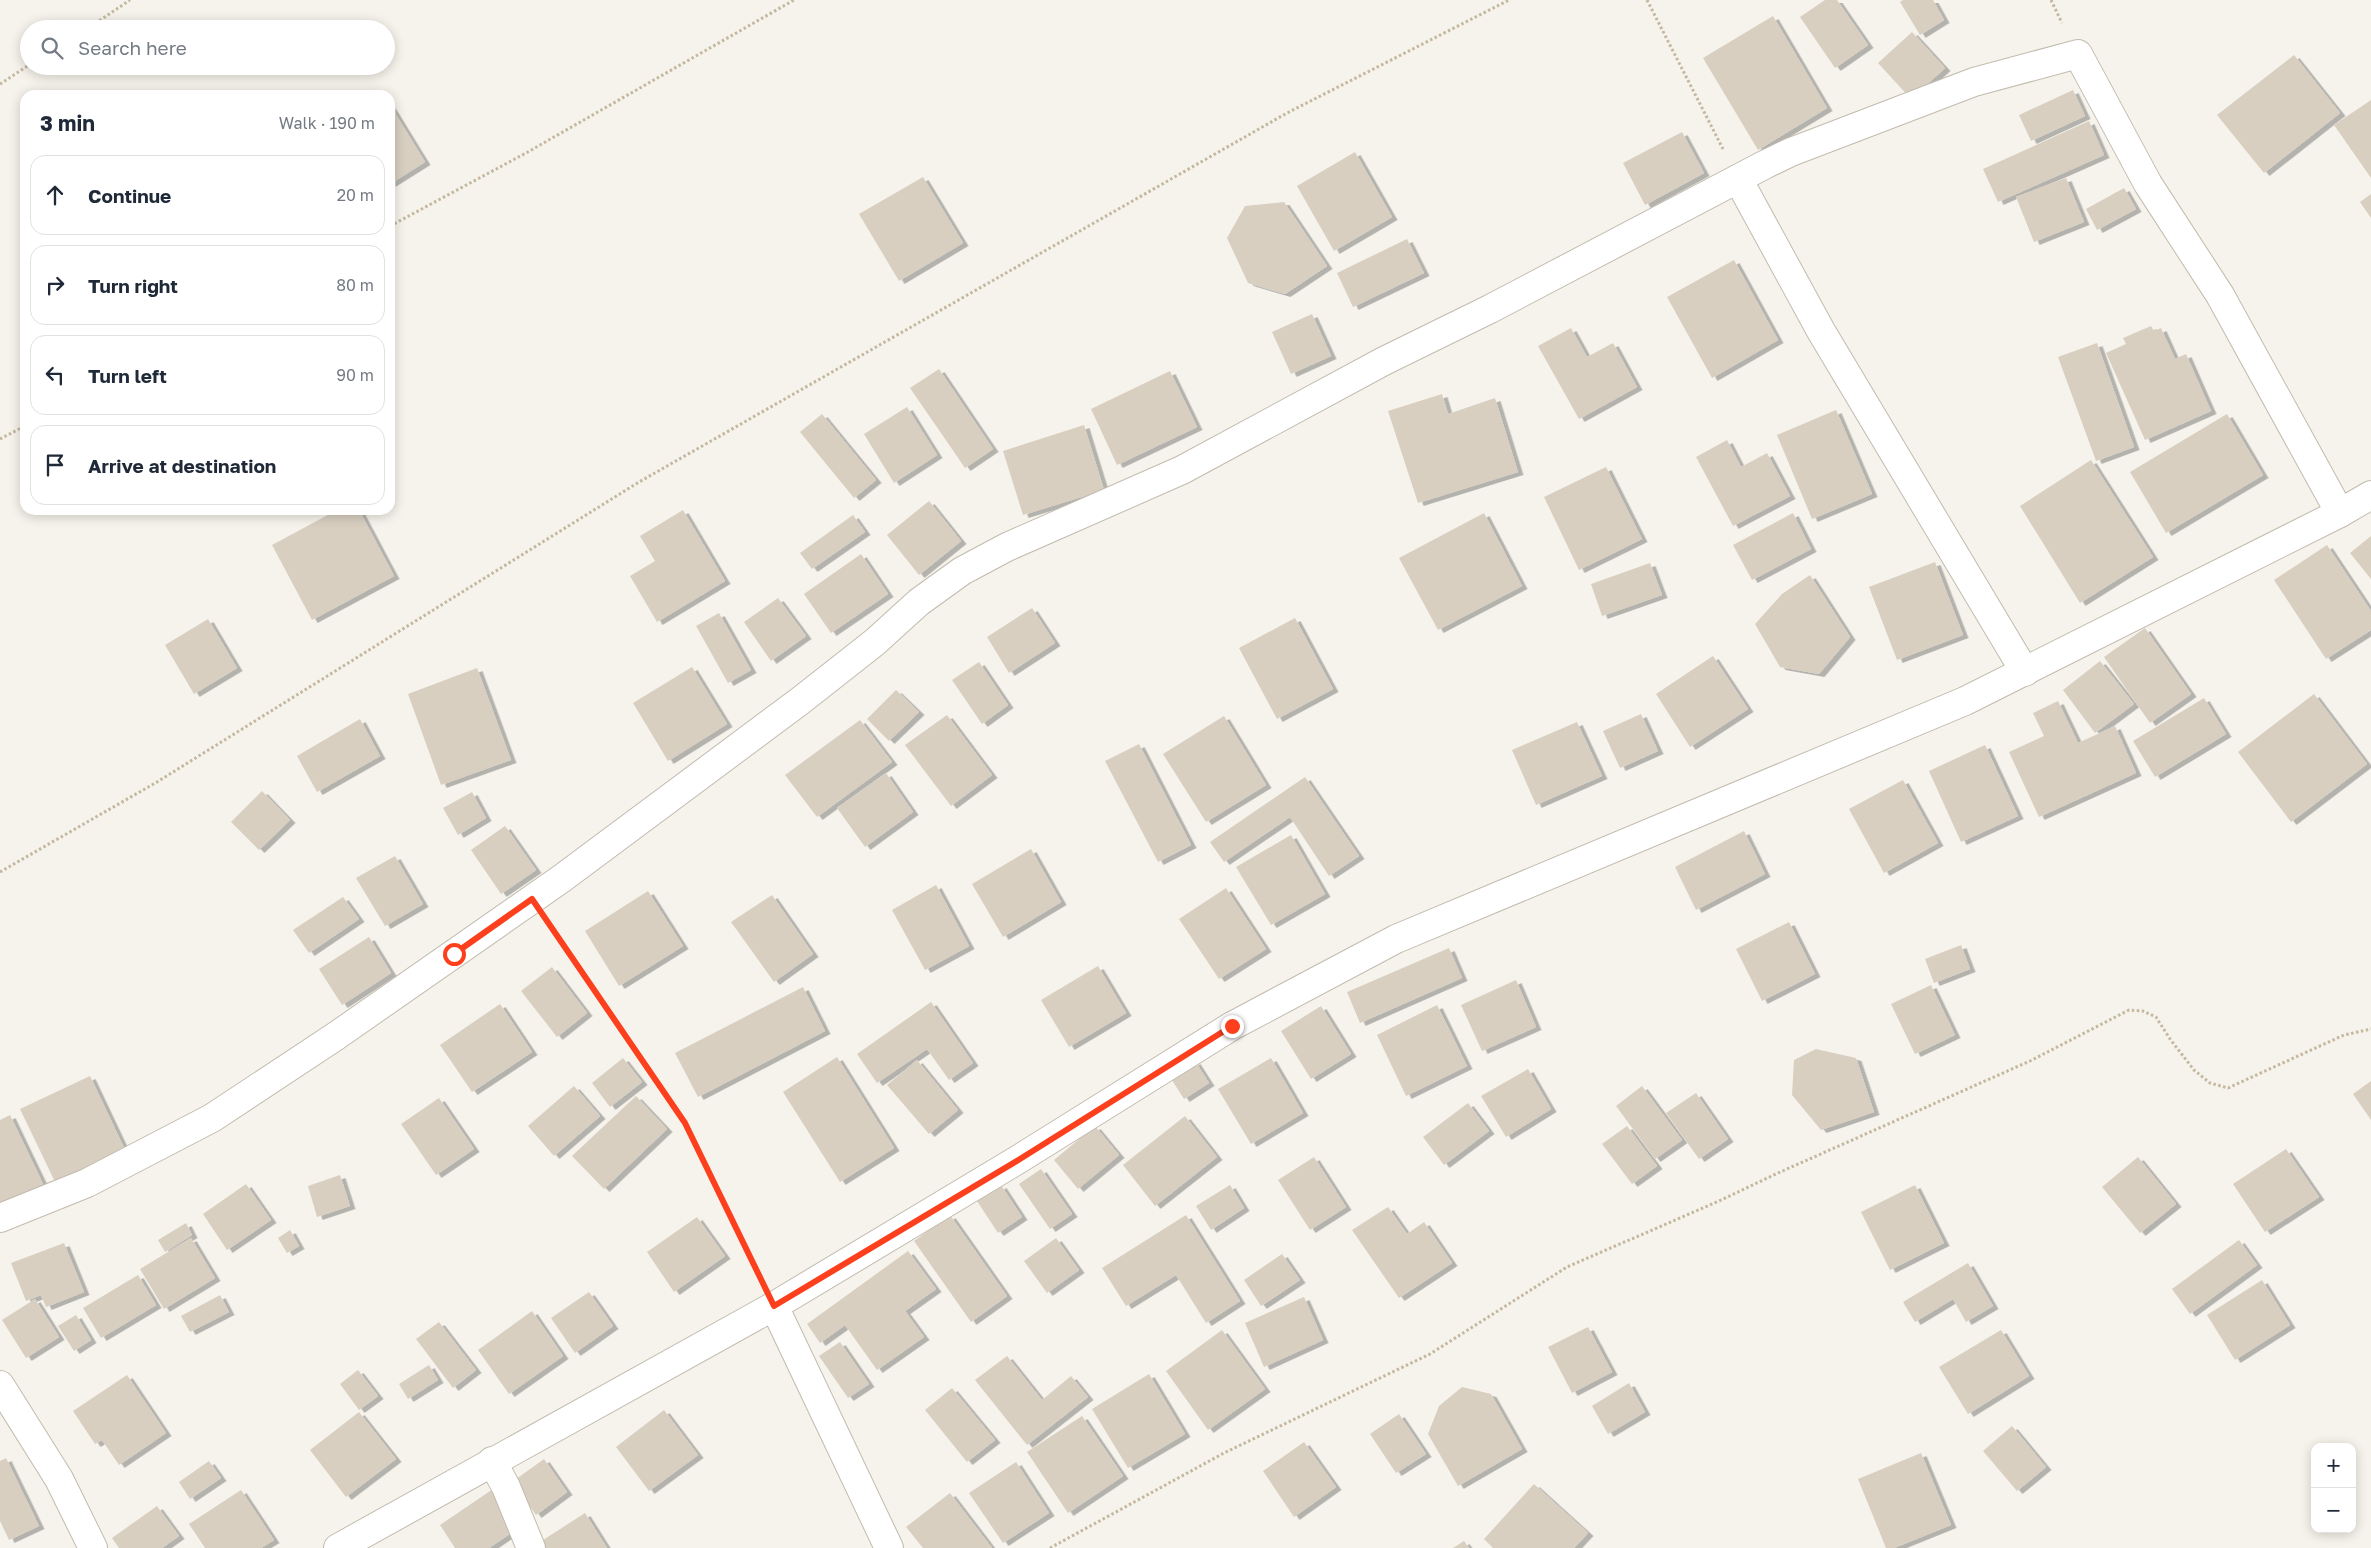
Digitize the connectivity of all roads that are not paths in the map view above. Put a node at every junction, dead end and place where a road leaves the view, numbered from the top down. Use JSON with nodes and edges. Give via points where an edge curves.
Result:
{"nodes":[{"id":1,"x":1738,"y":179,"type":"junction"},
{"id":2,"x":2371,"y":494,"type":"edge"},
{"id":3,"x":2340,"y":513,"type":"junction"},
{"id":4,"x":2025,"y":672,"type":"junction"},
{"id":5,"x":0,"y":1218,"type":"edge"},
{"id":6,"x":774,"y":1306,"type":"junction"},
{"id":7,"x":0,"y":1385,"type":"edge"},
{"id":8,"x":492,"y":1461,"type":"junction"},
{"id":9,"x":93,"y":1548,"type":"edge"},
{"id":10,"x":338,"y":1548,"type":"edge"},
{"id":11,"x":531,"y":1548,"type":"edge"},
{"id":12,"x":889,"y":1548,"type":"edge"}],
"edges":[{"from":1,"to":3,"type":"street","via":[[1791,152],[1974,82],[2078,54],[2148,184],[2220,295]]},
{"from":1,"to":4,"type":"street","via":[[1821,331]]},
{"from":1,"to":5,"type":"street","via":[[1182,470],[962,571],[919,602],[875,642],[800,701],[532,899],[336,1036],[212,1118],[87,1183]]},
{"from":2,"to":3,"type":"street"},
{"from":3,"to":4,"type":"street"},
{"from":4,"to":6,"type":"street","via":[[1965,701],[1396,938],[1232,1026],[1020,1159]]},
{"from":6,"to":8,"type":"street"},
{"from":6,"to":12,"type":"street"},
{"from":7,"to":9,"type":"street","via":[[59,1478]]},
{"from":8,"to":10,"type":"street"},
{"from":8,"to":11,"type":"street"}]}
